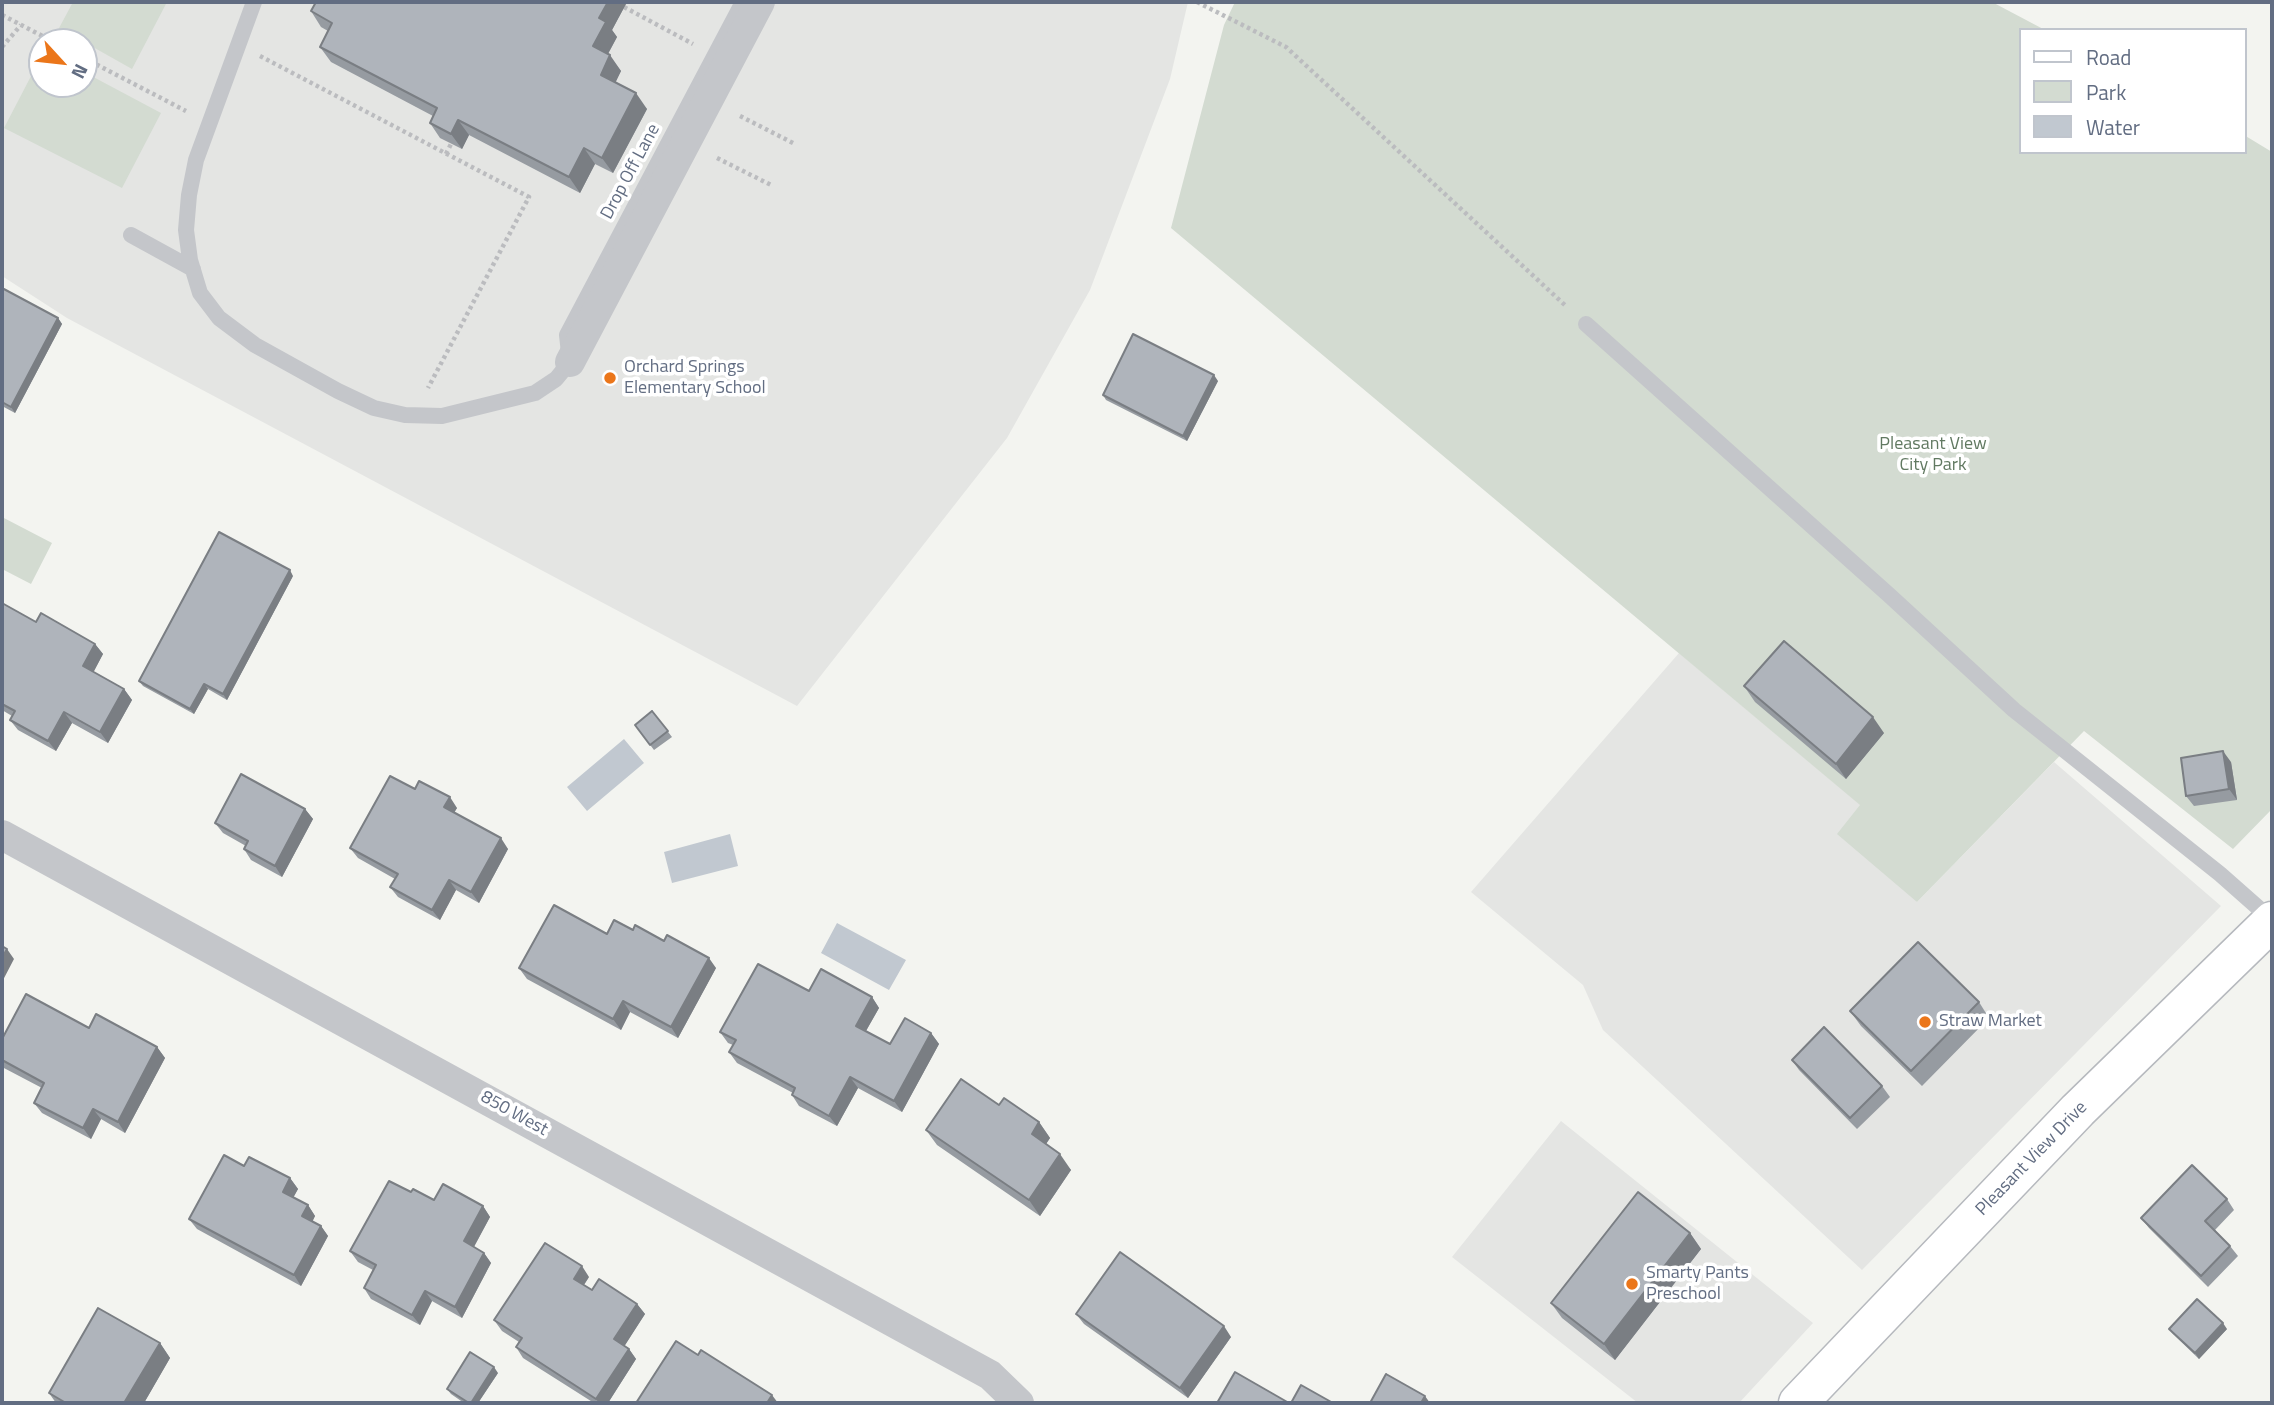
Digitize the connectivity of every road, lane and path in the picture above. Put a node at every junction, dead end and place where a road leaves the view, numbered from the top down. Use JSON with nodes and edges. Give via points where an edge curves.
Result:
{"nodes":[{"id":1,"x":254,"y":2,"type":"edge"},
{"id":2,"x":743,"y":2,"type":"edge"},
{"id":3,"x":760,"y":2,"type":"edge"},
{"id":4,"x":1197,"y":2,"type":"edge"},
{"id":5,"x":624,"y":6,"type":"dead end"},
{"id":6,"x":2,"y":15,"type":"edge"},
{"id":7,"x":21,"y":25,"type":"junction"},
{"id":8,"x":28,"y":29,"type":"edge"},
{"id":9,"x":697,"y":46,"type":"dead end"},
{"id":10,"x":2,"y":47,"type":"edge"},
{"id":11,"x":260,"y":56,"type":"dead end"},
{"id":12,"x":98,"y":65,"type":"edge"},
{"id":13,"x":193,"y":115,"type":"dead end"},
{"id":14,"x":740,"y":116,"type":"dead end"},
{"id":15,"x":451,"y":144,"type":"edge"},
{"id":16,"x":795,"y":144,"type":"dead end"},
{"id":17,"x":446,"y":154,"type":"junction"},
{"id":18,"x":717,"y":158,"type":"dead end"},
{"id":19,"x":773,"y":186,"type":"dead end"},
{"id":20,"x":131,"y":235,"type":"dead end"},
{"id":21,"x":193,"y":269,"type":"junction"},
{"id":22,"x":1586,"y":324,"type":"joint"},
{"id":23,"x":569,"y":362,"type":"junction"},
{"id":24,"x":426,"y":392,"type":"dead end"},
{"id":25,"x":2,"y":835,"type":"edge"},
{"id":26,"x":2272,"y":920,"type":"edge"},
{"id":27,"x":1019,"y":1403,"type":"edge"},
{"id":28,"x":1798,"y":1403,"type":"edge"}],
"edges":[{"from":1,"to":21,"type":"lane","via":[[196,160],[186,230]]},
{"from":2,"to":23,"type":"lane","name":"Drop Off Lane","via":[[567,335]]},
{"from":3,"to":23,"type":"street"},
{"from":4,"to":22,"type":"path","via":[[1286,47]]},
{"from":5,"to":9,"type":"path"},
{"from":6,"to":7,"type":"path"},
{"from":7,"to":8,"type":"path"},
{"from":7,"to":10,"type":"path"},
{"from":11,"to":17,"type":"path"},
{"from":12,"to":13,"type":"path"},
{"from":14,"to":16,"type":"path"},
{"from":15,"to":17,"type":"path"},
{"from":17,"to":24,"type":"path","via":[[529,197]]},
{"from":18,"to":19,"type":"path"},
{"from":20,"to":21,"type":"lane"},
{"from":21,"to":23,"type":"lane","via":[[200,293],[237,332],[374,408],[442,416],[490,405],[535,393],[556,379]]},
{"from":22,"to":26,"type":"lane","via":[[2014,710]]},
{"from":25,"to":27,"type":"street","name":"850 West","via":[[990,1375]]},
{"from":26,"to":28,"type":"main road","name":"Pleasant View Drive","via":[[2078,1110]]}]}
